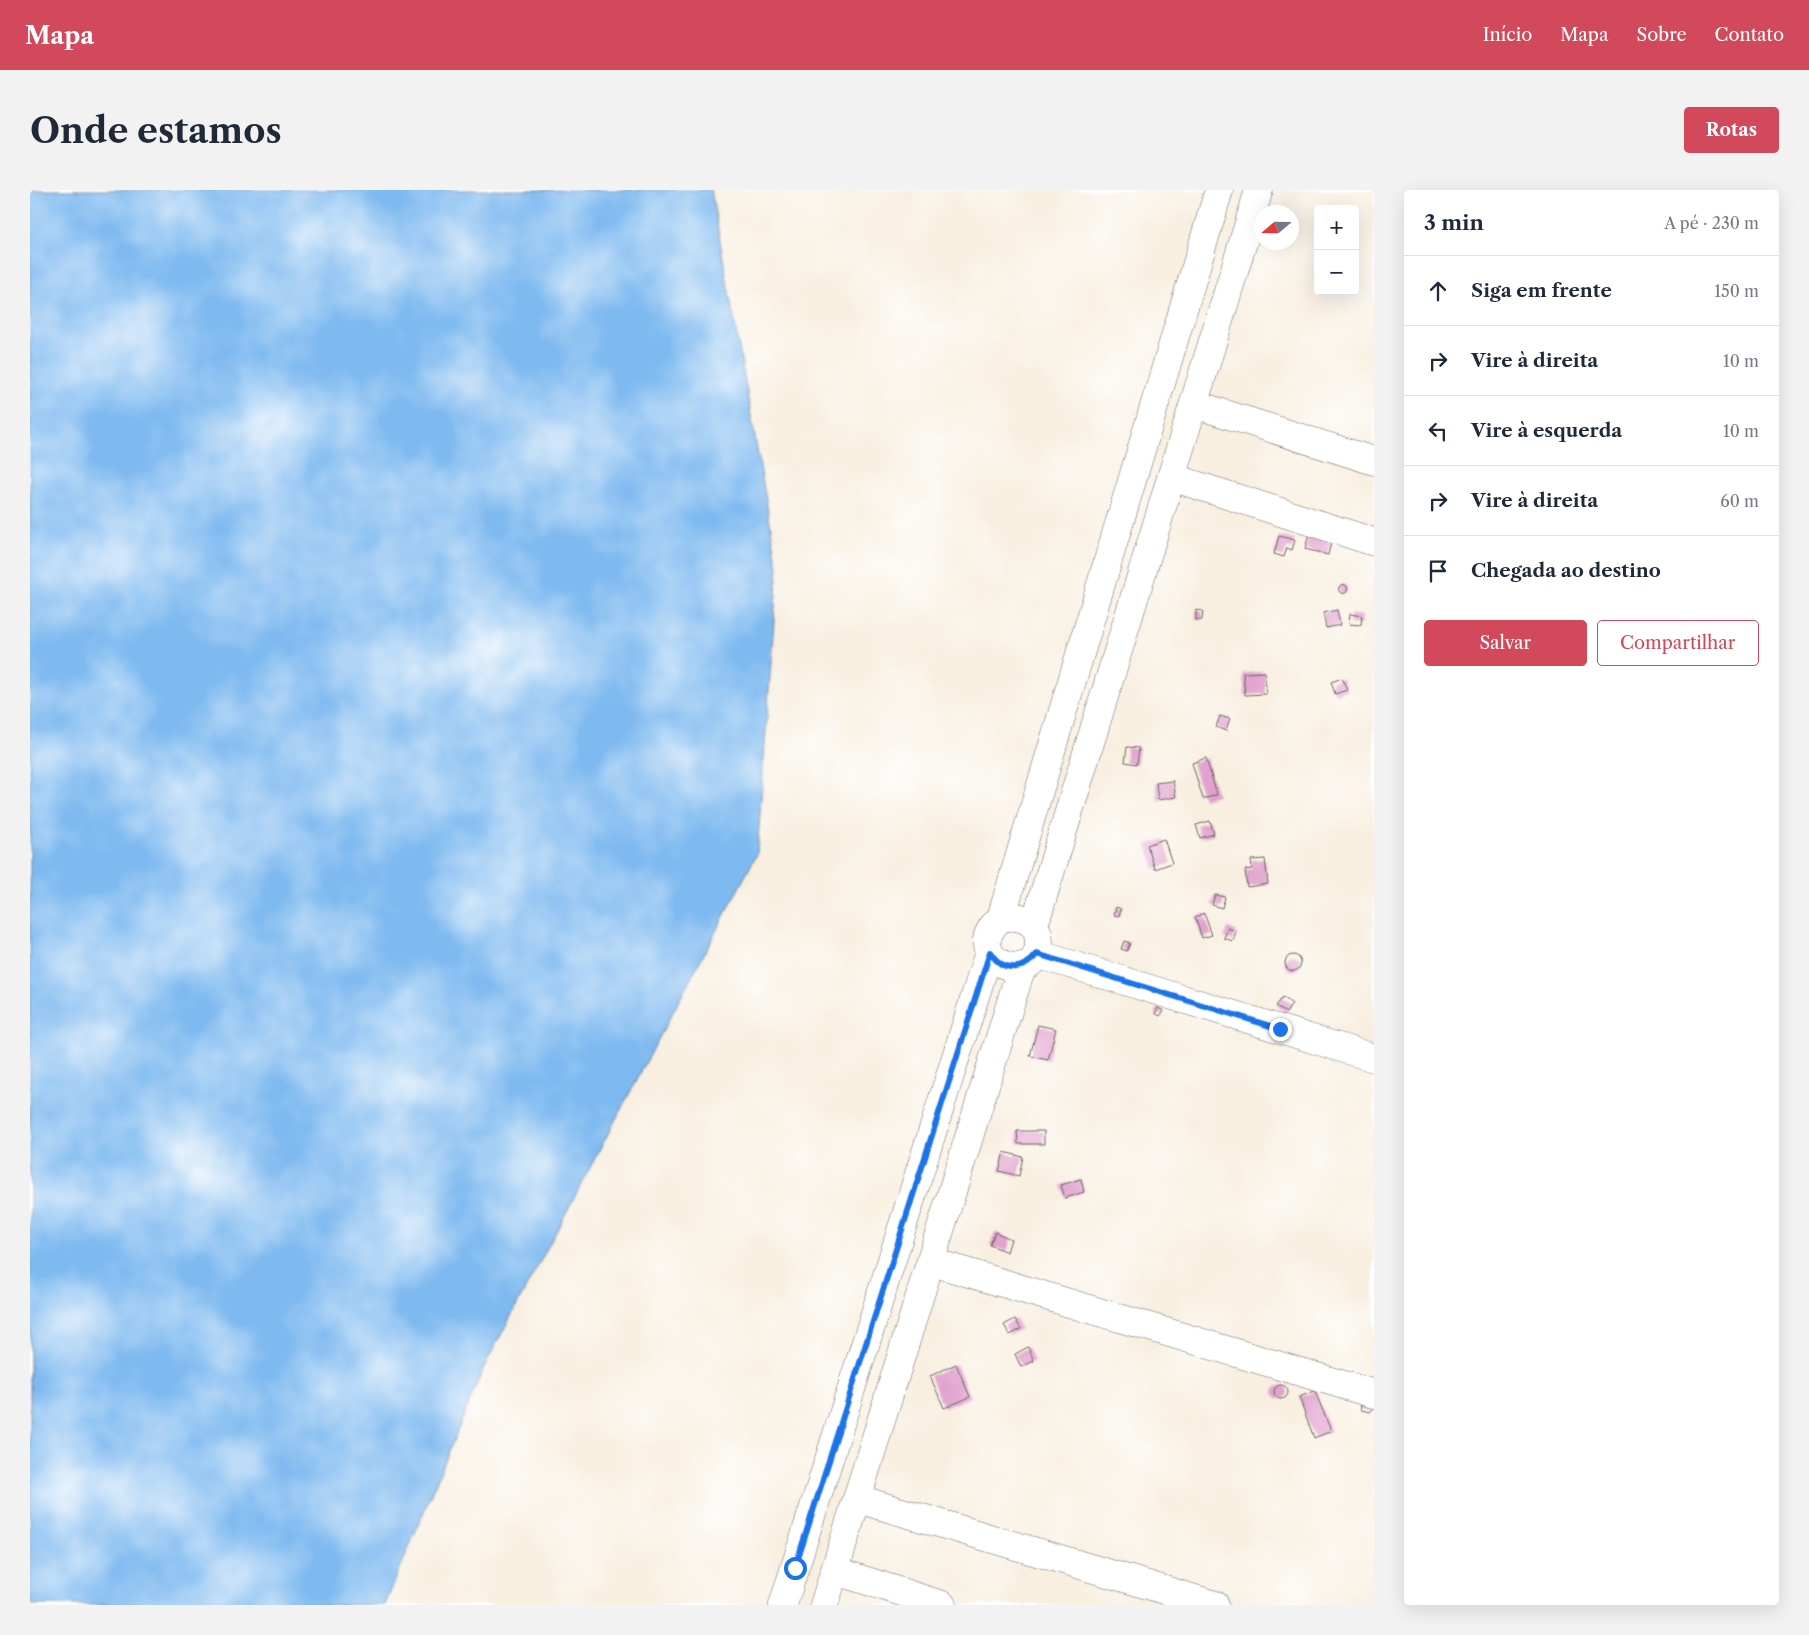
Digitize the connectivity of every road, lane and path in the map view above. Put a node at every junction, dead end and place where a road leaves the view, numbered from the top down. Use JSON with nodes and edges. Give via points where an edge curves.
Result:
{"nodes":[{"id":1,"x":1219,"y":190,"type":"edge"},
{"id":2,"x":1259,"y":190,"type":"edge"},
{"id":3,"x":1194,"y":404,"type":"junction"},
{"id":4,"x":1374,"y":461,"type":"edge"},
{"id":5,"x":1172,"y":477,"type":"junction"},
{"id":6,"x":1374,"y":542,"type":"edge"},
{"id":7,"x":1001,"y":918,"type":"junction"},
{"id":8,"x":1034,"y":926,"type":"junction"},
{"id":9,"x":990,"y":952,"type":"junction"},
{"id":10,"x":1029,"y":960,"type":"junction"},
{"id":11,"x":1374,"y":1058,"type":"edge"},
{"id":12,"x":932,"y":1262,"type":"junction"},
{"id":13,"x":1374,"y":1394,"type":"edge"},
{"id":14,"x":858,"y":1499,"type":"junction"},
{"id":15,"x":836,"y":1572,"type":"junction"},
{"id":16,"x":783,"y":1605,"type":"edge"},
{"id":17,"x":824,"y":1605,"type":"edge"},
{"id":18,"x":942,"y":1605,"type":"edge"},
{"id":19,"x":1215,"y":1605,"type":"edge"}],
"edges":[{"from":1,"to":7,"type":"street"},
{"from":2,"to":3,"type":"street"},
{"from":3,"to":4,"type":"street"},
{"from":3,"to":5,"type":"street"},
{"from":5,"to":6,"type":"street"},
{"from":5,"to":8,"type":"street"},
{"from":7,"to":8,"type":"street","via":[[1025,918]]},
{"from":7,"to":9,"type":"street","via":[[988,933]]},
{"from":8,"to":10,"type":"street","via":[[1039,944]]},
{"from":9,"to":10,"type":"street","via":[[1003,966],[1013,968]]},
{"from":9,"to":16,"type":"street"},
{"from":10,"to":11,"type":"street"},
{"from":10,"to":12,"type":"street"},
{"from":12,"to":13,"type":"street"},
{"from":12,"to":14,"type":"street"},
{"from":14,"to":15,"type":"street"},
{"from":14,"to":19,"type":"street"},
{"from":15,"to":17,"type":"street"},
{"from":15,"to":18,"type":"street"}]}
